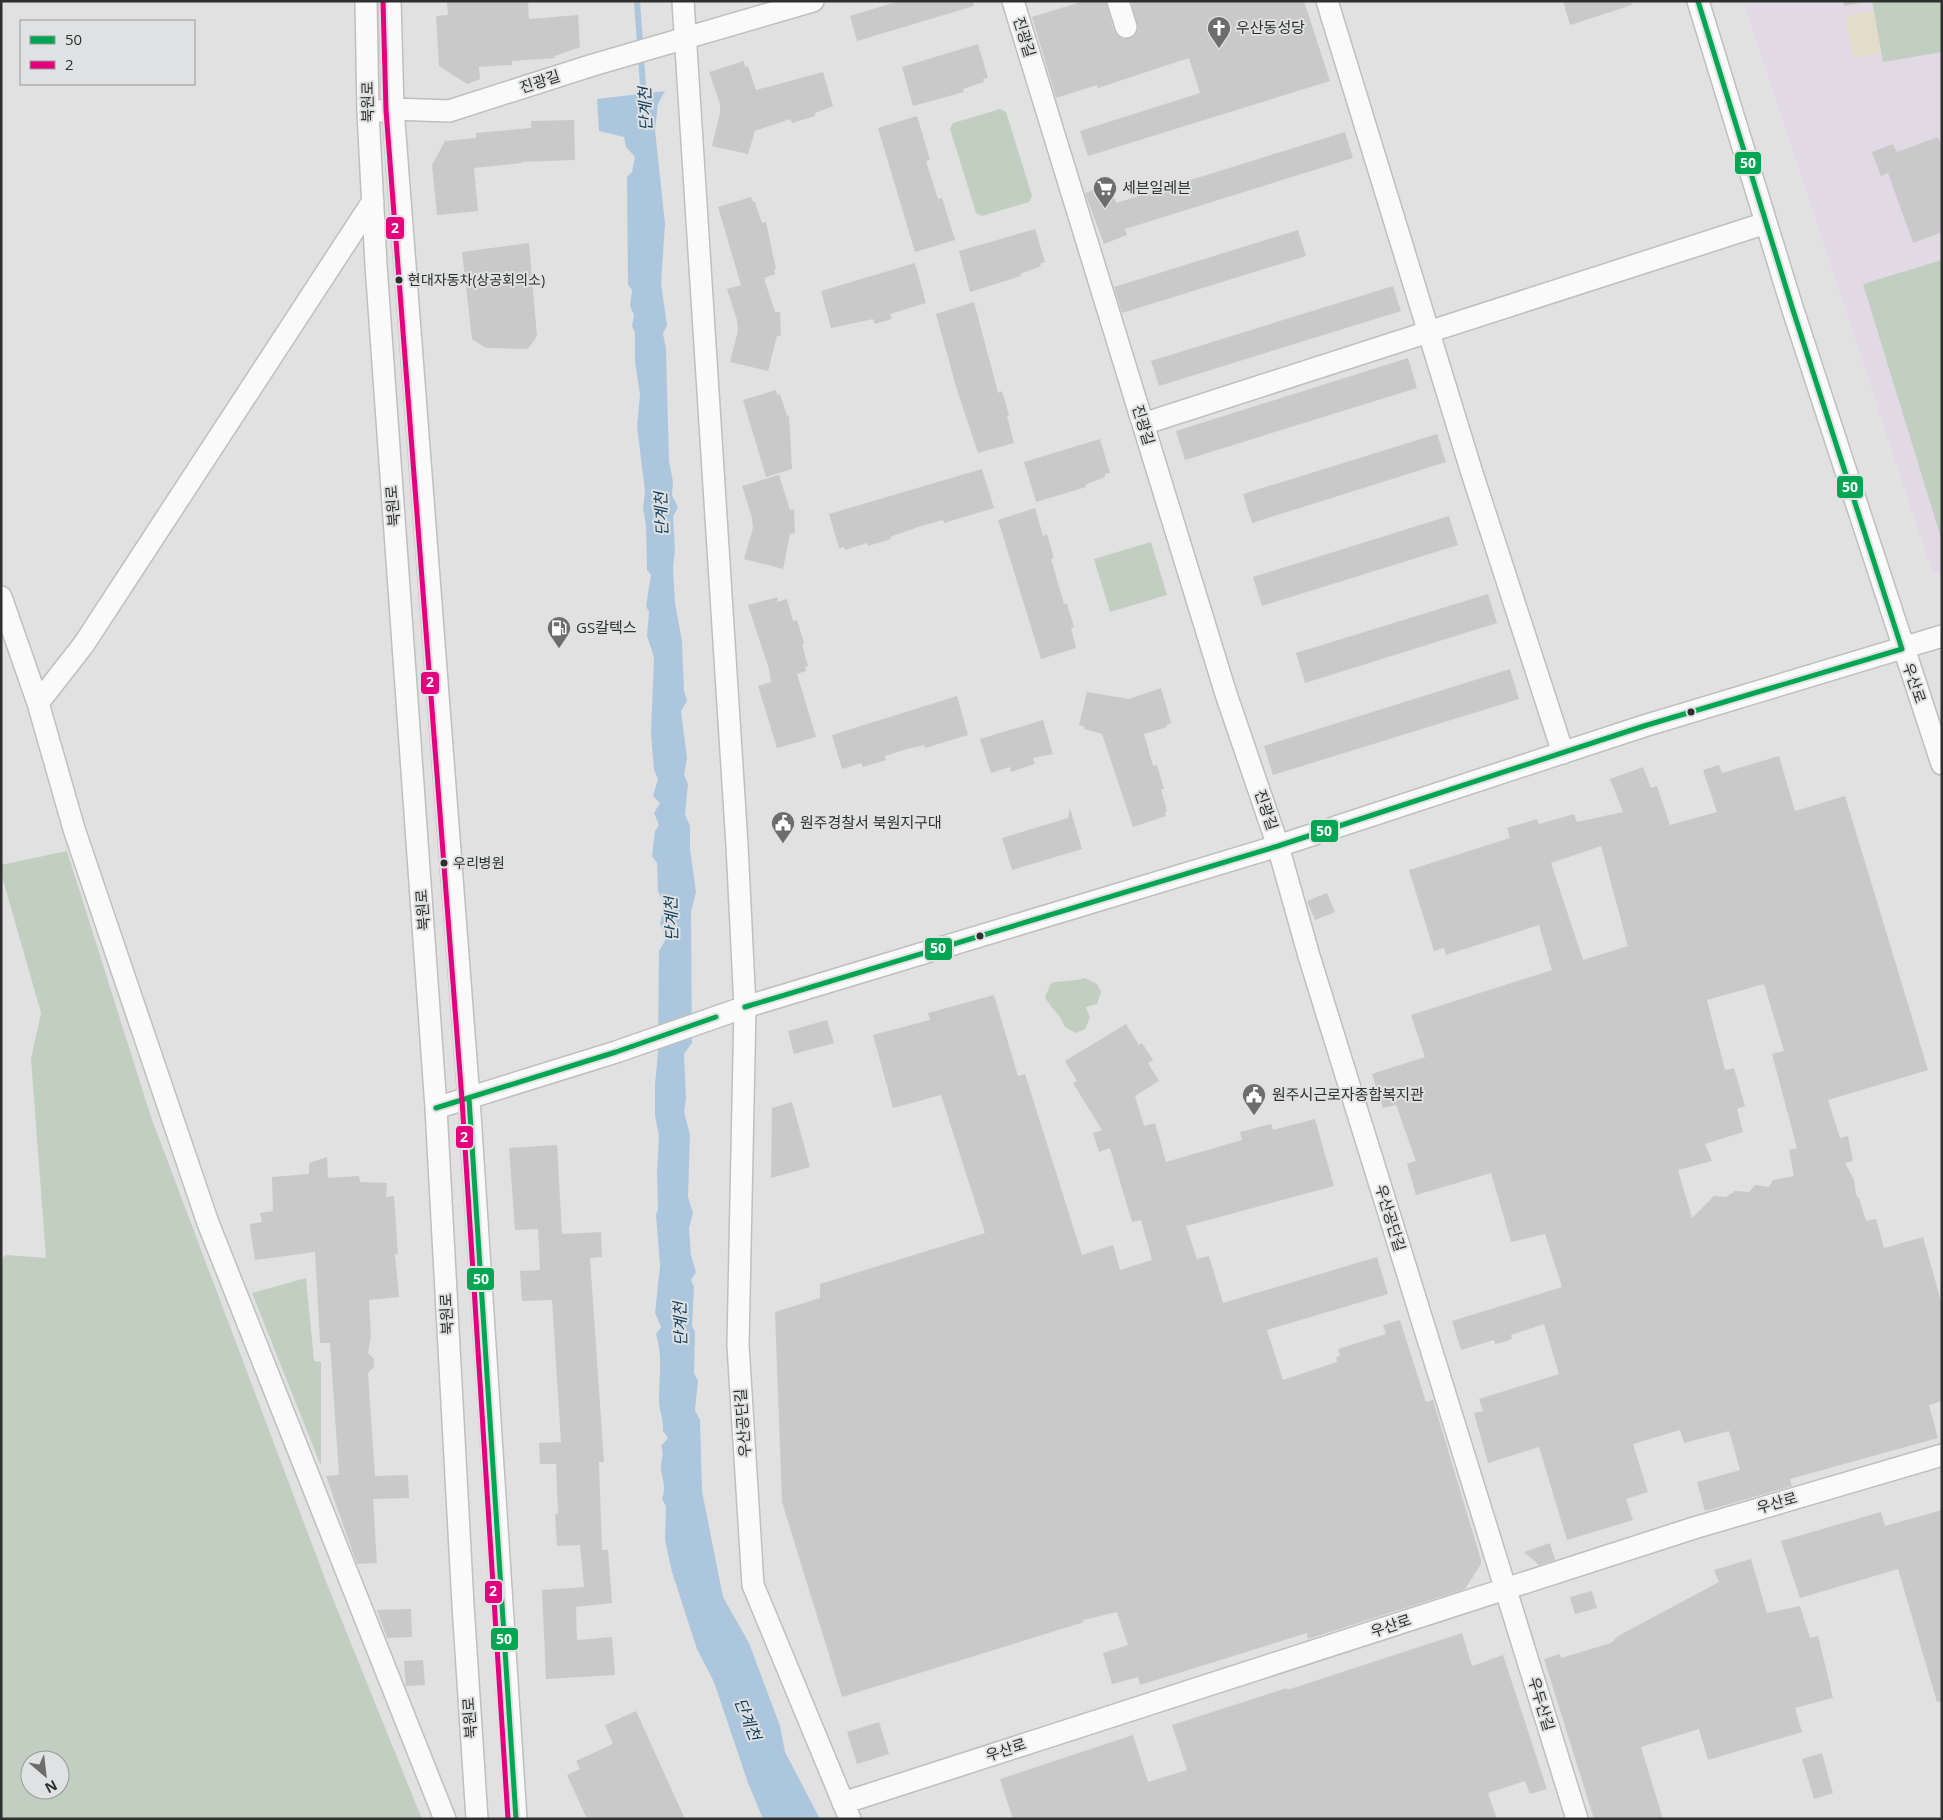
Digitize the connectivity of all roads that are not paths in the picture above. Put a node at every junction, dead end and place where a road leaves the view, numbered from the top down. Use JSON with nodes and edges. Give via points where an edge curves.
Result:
{"nodes":[{"id":1,"x":366,"y":1,"type":"edge"},
{"id":2,"x":390,"y":1,"type":"edge"},
{"id":3,"x":683,"y":1,"type":"edge"},
{"id":4,"x":813,"y":1,"type":"edge"},
{"id":5,"x":1012,"y":1,"type":"edge"},
{"id":6,"x":1118,"y":1,"type":"edge"},
{"id":7,"x":1327,"y":1,"type":"edge"},
{"id":8,"x":1698,"y":1,"type":"edge"},
{"id":9,"x":1126,"y":27,"type":"dead end"},
{"id":10,"x":682,"y":39,"type":"junction"},
{"id":11,"x":393,"y":110,"type":"junction"},
{"id":12,"x":368,"y":113,"type":"junction"},
{"id":13,"x":373,"y":201,"type":"junction"},
{"id":14,"x":1766,"y":223,"type":"junction"},
{"id":15,"x":1430,"y":332,"type":"junction"},
{"id":16,"x":1143,"y":424,"type":"junction"},
{"id":17,"x":1,"y":597,"type":"edge"},
{"id":18,"x":1942,"y":636,"type":"edge"},
{"id":19,"x":1902,"y":649,"type":"junction"},
{"id":20,"x":38,"y":703,"type":"junction"},
{"id":21,"x":1563,"y":753,"type":"junction"},
{"id":22,"x":1942,"y":764,"type":"edge"},
{"id":23,"x":1278,"y":846,"type":"junction"},
{"id":24,"x":745,"y":1007,"type":"junction"},
{"id":25,"x":469,"y":1099,"type":"junction"},
{"id":26,"x":436,"y":1108,"type":"junction"},
{"id":27,"x":1942,"y":1456,"type":"edge"},
{"id":28,"x":1505,"y":1589,"type":"junction"},
{"id":29,"x":847,"y":1811,"type":"edge"},
{"id":30,"x":445,"y":1819,"type":"edge"},
{"id":31,"x":477,"y":1819,"type":"edge"},
{"id":32,"x":516,"y":1819,"type":"edge"},
{"id":33,"x":1577,"y":1819,"type":"edge"}],
"edges":[{"from":1,"to":12,"type":"street","name":"북원로"},
{"from":2,"to":11,"type":"street","name":"북원로"},
{"from":3,"to":10,"type":"street"},
{"from":4,"to":10,"type":"street","name":"진광길"},
{"from":5,"to":16,"type":"street","name":"진광길"},
{"from":6,"to":9,"type":"street"},
{"from":7,"to":15,"type":"street"},
{"from":8,"to":14,"type":"street","name":"우산로"},
{"from":10,"to":11,"type":"street","name":"진광길","via":[[449,111]]},
{"from":10,"to":24,"type":"street","name":"우산공단길","via":[[738,845]]},
{"from":11,"to":12,"type":"street","name":"진광길"},
{"from":11,"to":25,"type":"street","name":"북원로"},
{"from":12,"to":13,"type":"street","name":"북원로"},
{"from":13,"to":20,"type":"street","via":[[84,644]]},
{"from":13,"to":26,"type":"street","name":"북원로"},
{"from":14,"to":15,"type":"street"},
{"from":14,"to":19,"type":"street","name":"우산로"},
{"from":15,"to":16,"type":"street"},
{"from":15,"to":21,"type":"street"},
{"from":16,"to":23,"type":"street","name":"진광길","via":[[1226,694]]},
{"from":17,"to":20,"type":"street"},
{"from":18,"to":19,"type":"street"},
{"from":19,"to":21,"type":"street"},
{"from":19,"to":22,"type":"street","name":"우산로"},
{"from":20,"to":30,"type":"street","via":[[74,829],[208,1223]]},
{"from":21,"to":23,"type":"street"},
{"from":23,"to":24,"type":"street"},
{"from":23,"to":28,"type":"street","name":"우산공단길","via":[[1312,966]]},
{"from":24,"to":25,"type":"street"},
{"from":24,"to":29,"type":"street","name":"우산공단길","via":[[738,1345],[753,1585]]},
{"from":25,"to":26,"type":"street"},
{"from":25,"to":32,"type":"street","name":"북원로"},
{"from":26,"to":31,"type":"street","name":"북원로"},
{"from":27,"to":28,"type":"street","name":"우산로","via":[[1694,1528]]},
{"from":28,"to":29,"type":"street","name":"우산로"},
{"from":28,"to":33,"type":"street","name":"우두산길"}]}
